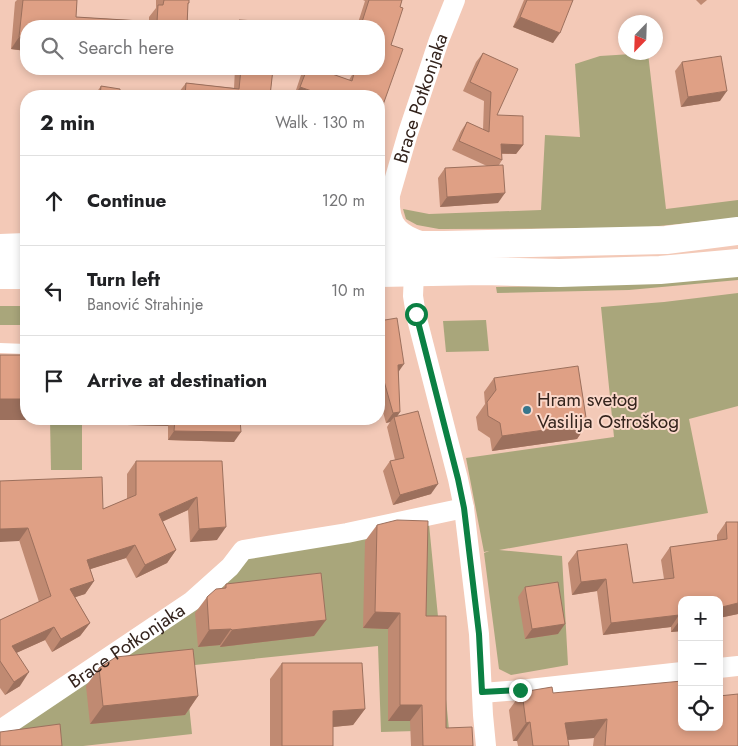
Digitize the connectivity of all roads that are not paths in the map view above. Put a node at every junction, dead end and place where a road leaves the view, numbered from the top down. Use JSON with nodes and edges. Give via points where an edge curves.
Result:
{"nodes":[{"id":1,"x":455,"y":0,"type":"edge"},
{"id":2,"x":390,"y":196,"type":"junction"},
{"id":3,"x":385,"y":213,"type":"edge"},
{"id":4,"x":738,"y":231,"type":"edge"},
{"id":5,"x":385,"y":245,"type":"edge"},
{"id":6,"x":444,"y":245,"type":"junction"},
{"id":7,"x":20,"y":247,"type":"edge"},
{"id":8,"x":0,"y":248,"type":"edge"},
{"id":9,"x":738,"y":263,"type":"edge"},
{"id":10,"x":385,"y":273,"type":"edge"},
{"id":11,"x":414,"y":273,"type":"junction"},
{"id":12,"x":0,"y":275,"type":"edge"},
{"id":13,"x":20,"y":275,"type":"edge"},
{"id":14,"x":0,"y":348,"type":"edge"},
{"id":15,"x":20,"y":349,"type":"edge"},
{"id":16,"x":464,"y":508,"type":"junction"},
{"id":17,"x":738,"y":666,"type":"edge"},
{"id":18,"x":723,"y":668,"type":"edge"},
{"id":19,"x":678,"y":672,"type":"edge"},
{"id":20,"x":482,"y":692,"type":"junction"},
{"id":21,"x":0,"y":730,"type":"edge"},
{"id":22,"x":486,"y":746,"type":"edge"}],
"edges":[{"from":1,"to":2,"type":"street","name":"Brace Potkonjaka","via":[[411,124]]},
{"from":2,"to":3,"type":"street","name":"Brace Potkonjaka"},
{"from":2,"to":6,"type":"street","name":"Brace Potkonjaka","via":[[395,226],[422,241]]},
{"from":4,"to":6,"type":"main road","via":[[666,240]]},
{"from":5,"to":6,"type":"main road"},
{"from":7,"to":8,"type":"main road"},
{"from":9,"to":11,"type":"main road","via":[[660,270]]},
{"from":10,"to":11,"type":"main road"},
{"from":11,"to":16,"type":"street","via":[[416,314]]},
{"from":12,"to":13,"type":"main road"},
{"from":14,"to":15,"type":"lane"},
{"from":16,"to":20,"type":"street","via":[[479,634]]},
{"from":16,"to":21,"type":"street","name":"Brace Potkonjaka","via":[[346,533],[242,550],[230,567],[192,601]]},
{"from":17,"to":18,"type":"street"},
{"from":19,"to":20,"type":"street"},
{"from":20,"to":22,"type":"street"}]}
